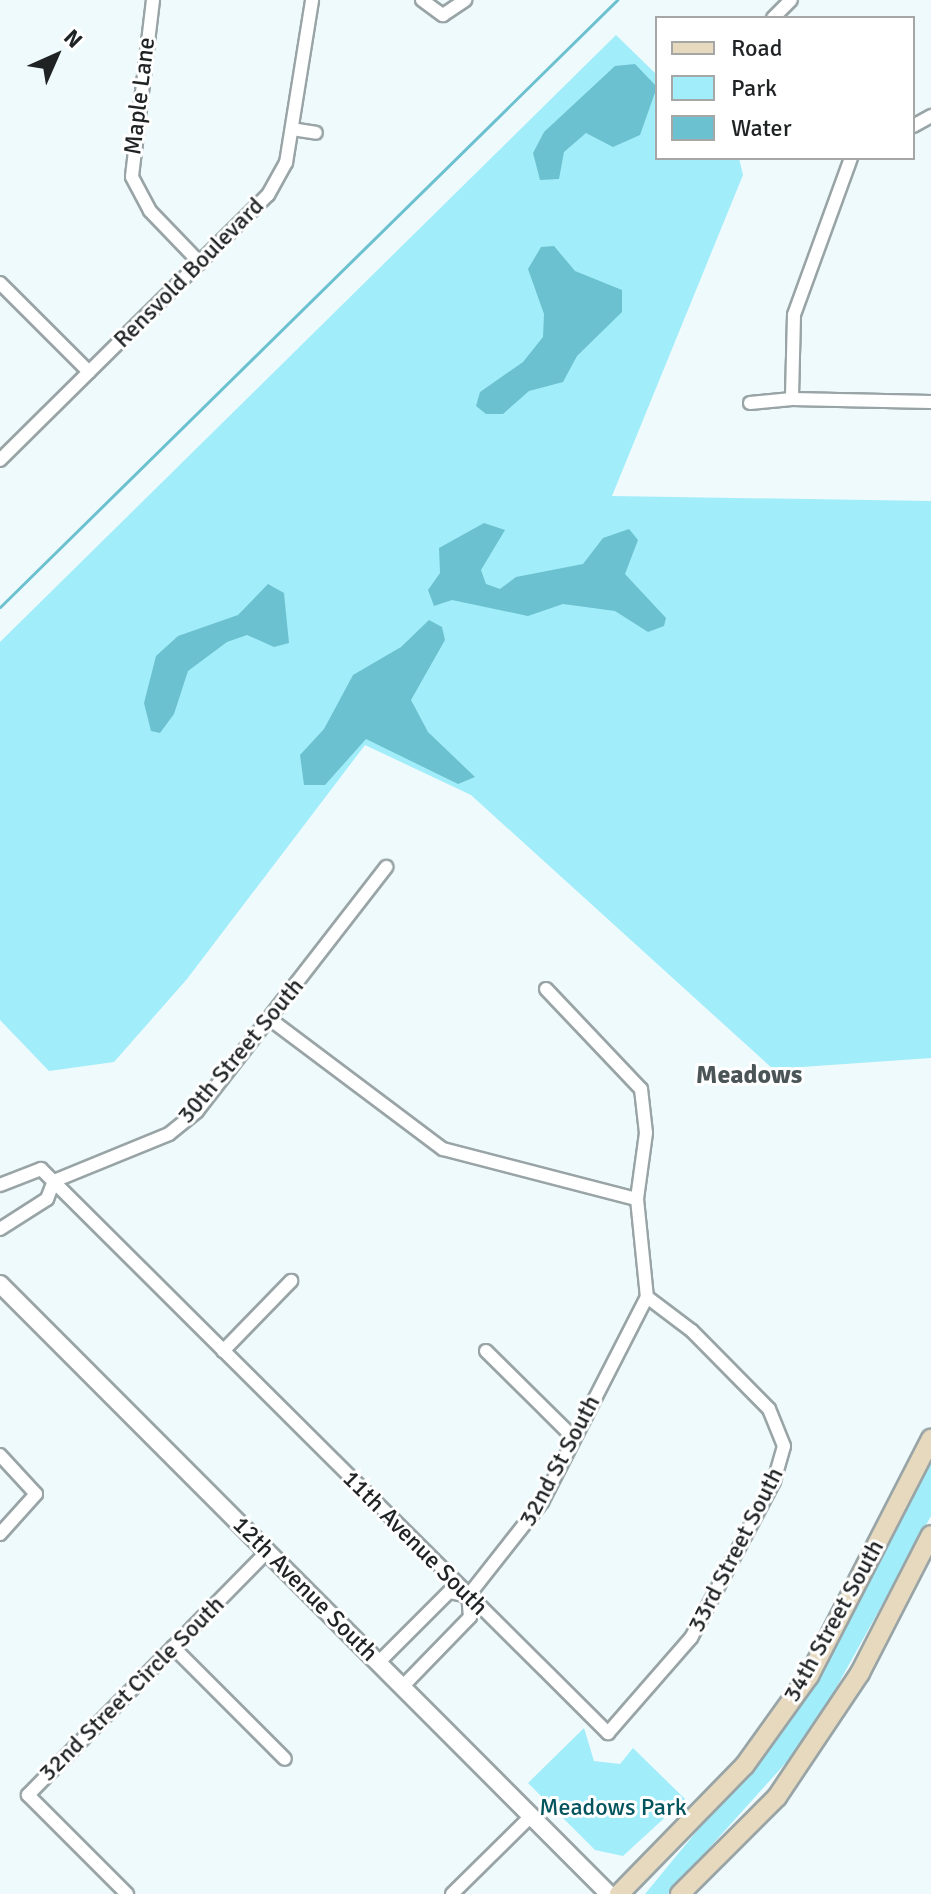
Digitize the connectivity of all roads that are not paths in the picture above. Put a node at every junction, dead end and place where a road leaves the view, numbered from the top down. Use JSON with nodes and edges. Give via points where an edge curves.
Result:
{"nodes":[{"id":1,"x":153,"y":0,"type":"edge"},
{"id":2,"x":309,"y":0,"type":"edge"},
{"id":3,"x":422,"y":0,"type":"edge"},
{"id":4,"x":465,"y":0,"type":"edge"},
{"id":5,"x":791,"y":0,"type":"edge"},
{"id":6,"x":775,"y":16,"type":"edge"},
{"id":7,"x":292,"y":129,"type":"junction"},
{"id":8,"x":316,"y":133,"type":"dead end"},
{"id":9,"x":850,"y":160,"type":"edge"},
{"id":10,"x":200,"y":263,"type":"junction"},
{"id":11,"x":0,"y":283,"type":"edge"},
{"id":12,"x":89,"y":372,"type":"junction"},
{"id":13,"x":792,"y":399,"type":"junction"},
{"id":14,"x":931,"y":402,"type":"edge"},
{"id":15,"x":750,"y":403,"type":"dead end"},
{"id":16,"x":0,"y":460,"type":"edge"},
{"id":17,"x":386,"y":867,"type":"dead end"},
{"id":18,"x":546,"y":989,"type":"dead end"},
{"id":19,"x":271,"y":1020,"type":"junction"},
{"id":20,"x":54,"y":1181,"type":"junction"},
{"id":21,"x":0,"y":1185,"type":"edge"},
{"id":22,"x":637,"y":1199,"type":"junction"},
{"id":23,"x":0,"y":1229,"type":"edge"},
{"id":24,"x":291,"y":1281,"type":"dead end"},
{"id":25,"x":0,"y":1284,"type":"edge"},
{"id":26,"x":647,"y":1297,"type":"junction"},
{"id":27,"x":223,"y":1351,"type":"junction"},
{"id":28,"x":486,"y":1351,"type":"dead end"},
{"id":29,"x":572,"y":1436,"type":"junction"},
{"id":30,"x":931,"y":1439,"type":"edge"},
{"id":31,"x":0,"y":1455,"type":"edge"},
{"id":32,"x":0,"y":1534,"type":"edge"},
{"id":33,"x":931,"y":1535,"type":"edge"},
{"id":34,"x":267,"y":1552,"type":"junction"},
{"id":35,"x":468,"y":1596,"type":"junction"},
{"id":36,"x":173,"y":1647,"type":"junction"},
{"id":37,"x":379,"y":1662,"type":"junction"},
{"id":38,"x":403,"y":1686,"type":"junction"},
{"id":39,"x":608,"y":1733,"type":"joint"},
{"id":40,"x":285,"y":1759,"type":"dead end"},
{"id":41,"x":531,"y":1816,"type":"junction"},
{"id":42,"x":127,"y":1894,"type":"edge"},
{"id":43,"x":452,"y":1894,"type":"edge"},
{"id":44,"x":609,"y":1894,"type":"edge"},
{"id":45,"x":619,"y":1894,"type":"edge"},
{"id":46,"x":680,"y":1894,"type":"edge"}],
"edges":[{"from":1,"to":10,"type":"street","name":"Maple Lane","via":[[132,177],[150,211]]},
{"from":2,"to":7,"type":"street","name":"Rensvold Boulevard"},
{"from":3,"to":4,"type":"street","via":[[443,15]]},
{"from":5,"to":6,"type":"street"},
{"from":7,"to":8,"type":"street"},
{"from":7,"to":10,"type":"street","name":"Rensvold Boulevard","via":[[286,163],[268,195]]},
{"from":9,"to":13,"type":"street","via":[[794,315]]},
{"from":10,"to":12,"type":"street","name":"Rensvold Boulevard"},
{"from":11,"to":12,"type":"street"},
{"from":12,"to":16,"type":"street","name":"Rensvold Boulevard"},
{"from":13,"to":14,"type":"street"},
{"from":13,"to":15,"type":"street"},
{"from":17,"to":19,"type":"street","name":"30th Street South"},
{"from":18,"to":22,"type":"street","via":[[641,1089],[646,1133]]},
{"from":19,"to":20,"type":"street","name":"30th Street South","via":[[169,1134]]},
{"from":19,"to":22,"type":"street","via":[[443,1149]]},
{"from":20,"to":21,"type":"street","via":[[41,1169]]},
{"from":20,"to":23,"type":"street","name":"30th Street South","via":[[47,1199]]},
{"from":20,"to":27,"type":"street","name":"11th Avenue South"},
{"from":22,"to":26,"type":"street"},
{"from":24,"to":27,"type":"street"},
{"from":25,"to":34,"type":"street","name":"12th Avenue South"},
{"from":26,"to":29,"type":"street","name":"32nd St South"},
{"from":26,"to":39,"type":"street","name":"33rd Street South","via":[[692,1331],[769,1409],[784,1446],[774,1481],[691,1638]]},
{"from":27,"to":35,"type":"street","name":"11th Avenue South"},
{"from":28,"to":29,"type":"street"},
{"from":29,"to":35,"type":"street","name":"32nd St South","via":[[523,1532]]},
{"from":30,"to":45,"type":"main road","name":"34th Street South","via":[[809,1676],[745,1765]]},
{"from":31,"to":32,"type":"street","via":[[36,1494]]},
{"from":33,"to":46,"type":"main road","name":"34th Street South","via":[[860,1673],[777,1797]]},
{"from":34,"to":36,"type":"street","name":"32nd Street Circle South"},
{"from":34,"to":37,"type":"street","name":"12th Avenue South"},
{"from":35,"to":37,"type":"street","via":[[449,1592]]},
{"from":35,"to":38,"type":"street","name":"32nd St South","via":[[470,1617]]},
{"from":35,"to":39,"type":"street","name":"11th Avenue South"},
{"from":36,"to":40,"type":"street"},
{"from":36,"to":42,"type":"street","name":"32nd Street Circle South","via":[[28,1795]]},
{"from":37,"to":38,"type":"street","name":"12th Avenue South"},
{"from":38,"to":41,"type":"street","name":"12th Avenue South"},
{"from":41,"to":43,"type":"street"},
{"from":41,"to":44,"type":"street","name":"12th Avenue South"}]}
